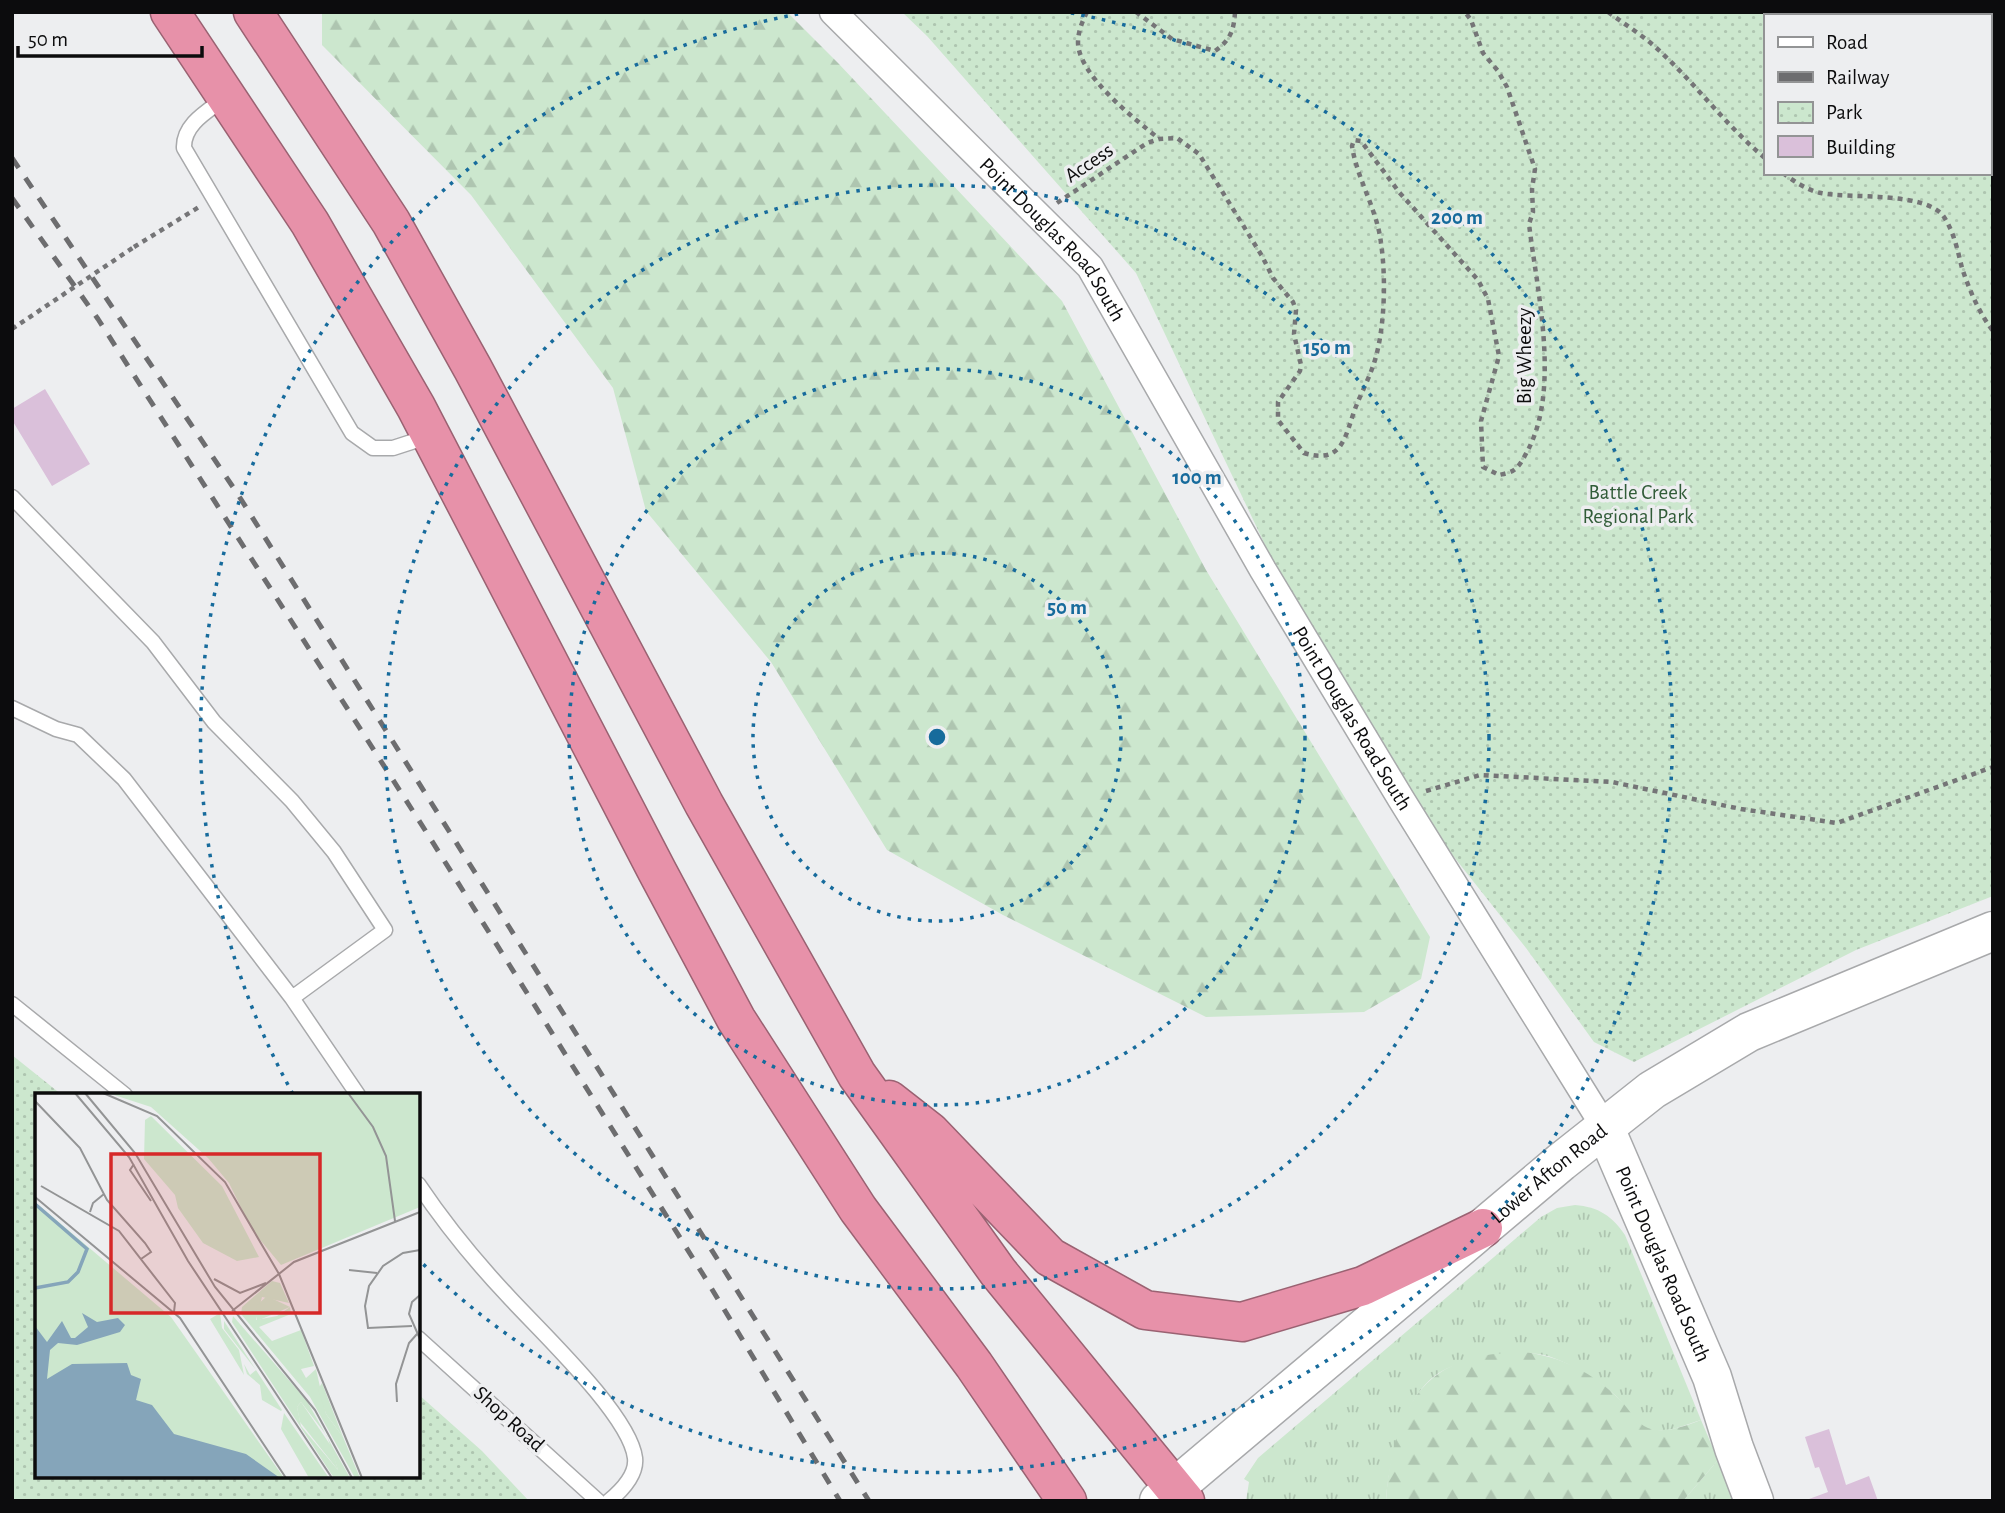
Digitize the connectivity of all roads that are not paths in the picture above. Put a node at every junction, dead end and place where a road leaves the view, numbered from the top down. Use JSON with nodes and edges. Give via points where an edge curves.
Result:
{"nodes":[{"id":1,"x":170,"y":12,"type":"edge"},
{"id":2,"x":253,"y":12,"type":"edge"},
{"id":3,"x":833,"y":12,"type":"edge"},
{"id":4,"x":227,"y":96,"type":"junction"},
{"id":5,"x":431,"y":436,"type":"junction"},
{"id":6,"x":12,"y":497,"type":"edge"},
{"id":7,"x":12,"y":708,"type":"edge"},
{"id":8,"x":1993,"y":931,"type":"edge"},
{"id":9,"x":292,"y":999,"type":"junction"},
{"id":10,"x":12,"y":1004,"type":"edge"},
{"id":11,"x":857,"y":1075,"type":"junction"},
{"id":12,"x":123,"y":1093,"type":"edge"},
{"id":13,"x":357,"y":1093,"type":"edge"},
{"id":14,"x":1604,"y":1126,"type":"junction"},
{"id":15,"x":420,"y":1187,"type":"edge"},
{"id":16,"x":1483,"y":1228,"type":"junction"},
{"id":17,"x":420,"y":1340,"type":"edge"},
{"id":18,"x":1173,"y":1497,"type":"edge"},
{"id":19,"x":598,"y":1501,"type":"edge"},
{"id":20,"x":609,"y":1501,"type":"edge"},
{"id":21,"x":1068,"y":1501,"type":"edge"},
{"id":22,"x":1754,"y":1501,"type":"edge"}],
"edges":[{"from":1,"to":4,"type":"highway"},
{"from":2,"to":11,"type":"highway","via":[[391,222],[704,804]]},
{"from":3,"to":14,"type":"street","name":"Point Douglas Road South","via":[[1090,267],[1263,570]]},
{"from":4,"to":5,"type":"highway","via":[[310,223]]},
{"from":4,"to":5,"type":"lane","via":[[191,125],[183,138],[184,148],[352,433],[373,448],[393,448]]},
{"from":5,"to":21,"type":"highway","via":[[736,1018],[858,1209]]},
{"from":6,"to":9,"type":"lane","via":[[153,642],[214,722],[292,801],[334,852],[385,930]]},
{"from":7,"to":9,"type":"lane","via":[[78,735],[124,779]]},
{"from":8,"to":14,"type":"main road","name":"Lower Afton Road","via":[[1749,1032],[1679,1073]]},
{"from":9,"to":13,"type":"lane"},
{"from":10,"to":12,"type":"lane"},
{"from":11,"to":16,"type":"highway","via":[[930,1132],[1049,1257],[1145,1310],[1242,1322],[1363,1286]]},
{"from":11,"to":18,"type":"highway","via":[[998,1272]]},
{"from":14,"to":16,"type":"main road","name":"Lower Afton Road"},
{"from":14,"to":22,"type":"main road","name":"Point Douglas Road South","via":[[1712,1377]]},
{"from":15,"to":20,"type":"lane","via":[[443,1221],[621,1423],[636,1462],[624,1489]]},
{"from":16,"to":18,"type":"main road","name":"Lower Afton Road"},
{"from":17,"to":19,"type":"lane","name":"Shop Road"}]}
